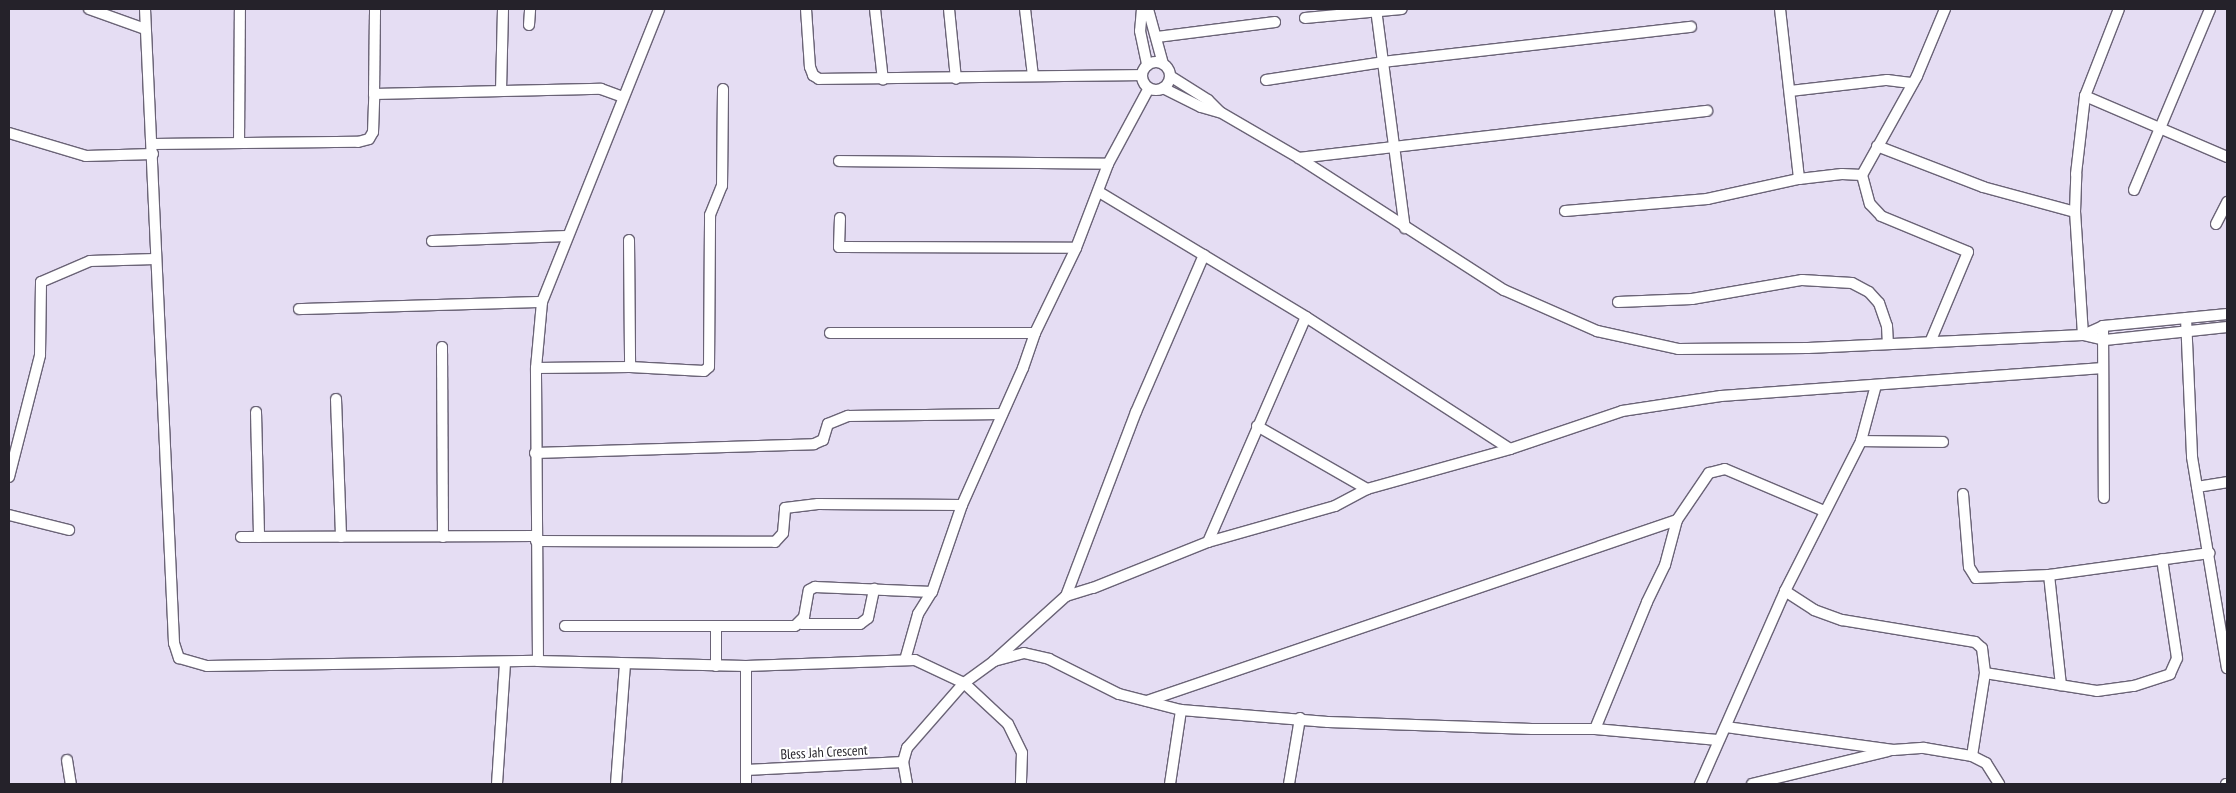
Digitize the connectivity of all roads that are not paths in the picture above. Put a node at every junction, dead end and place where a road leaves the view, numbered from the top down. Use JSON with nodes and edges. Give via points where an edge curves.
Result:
{"nodes":[{"id":1,"x":89,"y":9,"type":"edge"},
{"id":2,"x":145,"y":9,"type":"edge"},
{"id":3,"x":240,"y":9,"type":"edge"},
{"id":4,"x":375,"y":9,"type":"edge"},
{"id":5,"x":503,"y":9,"type":"edge"},
{"id":6,"x":530,"y":9,"type":"edge"},
{"id":7,"x":659,"y":9,"type":"edge"},
{"id":8,"x":806,"y":9,"type":"edge"},
{"id":9,"x":875,"y":9,"type":"edge"},
{"id":10,"x":949,"y":9,"type":"edge"},
{"id":11,"x":1025,"y":9,"type":"edge"},
{"id":12,"x":1142,"y":9,"type":"edge"},
{"id":13,"x":1148,"y":9,"type":"edge"},
{"id":14,"x":1402,"y":9,"type":"edge"},
{"id":15,"x":1780,"y":9,"type":"edge"},
{"id":16,"x":1945,"y":9,"type":"edge"},
{"id":17,"x":2118,"y":9,"type":"edge"},
{"id":18,"x":1376,"y":10,"type":"edge"},
{"id":19,"x":2210,"y":10,"type":"edge"},
{"id":20,"x":1305,"y":18,"type":"dead end"},
{"id":21,"x":1276,"y":22,"type":"dead end"},
{"id":22,"x":529,"y":25,"type":"dead end"},
{"id":23,"x":1691,"y":27,"type":"dead end"},
{"id":24,"x":145,"y":29,"type":"junction"},
{"id":25,"x":1157,"y":37,"type":"junction"},
{"id":26,"x":1383,"y":62,"type":"junction"},
{"id":27,"x":1163,"y":64,"type":"junction"},
{"id":28,"x":1147,"y":65,"type":"junction"},
{"id":29,"x":1142,"y":75,"type":"junction"},
{"id":30,"x":1033,"y":76,"type":"junction"},
{"id":31,"x":1170,"y":76,"type":"junction"},
{"id":32,"x":956,"y":79,"type":"junction"},
{"id":33,"x":883,"y":80,"type":"junction"},
{"id":34,"x":1266,"y":80,"type":"dead end"},
{"id":35,"x":1913,"y":82,"type":"junction"},
{"id":36,"x":1149,"y":88,"type":"junction"},
{"id":37,"x":1163,"y":88,"type":"junction"},
{"id":38,"x":723,"y":89,"type":"dead end"},
{"id":39,"x":501,"y":91,"type":"junction"},
{"id":40,"x":1790,"y":91,"type":"junction"},
{"id":41,"x":374,"y":94,"type":"junction"},
{"id":42,"x":2085,"y":96,"type":"junction"},
{"id":43,"x":623,"y":97,"type":"junction"},
{"id":44,"x":1707,"y":111,"type":"dead end"},
{"id":45,"x":1220,"y":112,"type":"junction"},
{"id":46,"x":2159,"y":126,"type":"junction"},
{"id":47,"x":9,"y":133,"type":"edge"},
{"id":48,"x":239,"y":142,"type":"junction"},
{"id":49,"x":1877,"y":146,"type":"junction"},
{"id":50,"x":1395,"y":147,"type":"junction"},
{"id":51,"x":153,"y":149,"type":"junction"},
{"id":52,"x":2227,"y":157,"type":"edge"},
{"id":53,"x":1299,"y":158,"type":"junction"},
{"id":54,"x":840,"y":161,"type":"dead end"},
{"id":55,"x":1108,"y":164,"type":"junction"},
{"id":56,"x":1862,"y":175,"type":"junction"},
{"id":57,"x":1799,"y":179,"type":"junction"},
{"id":58,"x":2134,"y":190,"type":"dead end"},
{"id":59,"x":1098,"y":192,"type":"junction"},
{"id":60,"x":2227,"y":202,"type":"edge"},
{"id":61,"x":1565,"y":211,"type":"dead end"},
{"id":62,"x":2075,"y":212,"type":"junction"},
{"id":63,"x":840,"y":218,"type":"dead end"},
{"id":64,"x":2216,"y":224,"type":"dead end"},
{"id":65,"x":1405,"y":228,"type":"junction"},
{"id":66,"x":568,"y":236,"type":"junction"},
{"id":67,"x":629,"y":240,"type":"dead end"},
{"id":68,"x":432,"y":241,"type":"dead end"},
{"id":69,"x":1076,"y":248,"type":"junction"},
{"id":70,"x":1204,"y":255,"type":"junction"},
{"id":71,"x":155,"y":259,"type":"junction"},
{"id":72,"x":542,"y":302,"type":"junction"},
{"id":73,"x":1618,"y":302,"type":"dead end"},
{"id":74,"x":299,"y":309,"type":"dead end"},
{"id":75,"x":2227,"y":314,"type":"edge"},
{"id":76,"x":1306,"y":317,"type":"junction"},
{"id":77,"x":2186,"y":318,"type":"junction"},
{"id":78,"x":2103,"y":326,"type":"junction"},
{"id":79,"x":2227,"y":327,"type":"edge"},
{"id":80,"x":2187,"y":330,"type":"junction"},
{"id":81,"x":1035,"y":332,"type":"junction"},
{"id":82,"x":830,"y":333,"type":"dead end"},
{"id":83,"x":2083,"y":335,"type":"junction"},
{"id":84,"x":1931,"y":340,"type":"junction"},
{"id":85,"x":2105,"y":340,"type":"junction"},
{"id":86,"x":1888,"y":343,"type":"junction"},
{"id":87,"x":442,"y":347,"type":"dead end"},
{"id":88,"x":630,"y":367,"type":"junction"},
{"id":89,"x":536,"y":368,"type":"junction"},
{"id":90,"x":2103,"y":368,"type":"junction"},
{"id":91,"x":1876,"y":385,"type":"junction"},
{"id":92,"x":336,"y":399,"type":"dead end"},
{"id":93,"x":256,"y":412,"type":"dead end"},
{"id":94,"x":1002,"y":414,"type":"junction"},
{"id":95,"x":1258,"y":426,"type":"junction"},
{"id":96,"x":1861,"y":441,"type":"junction"},
{"id":97,"x":1943,"y":442,"type":"dead end"},
{"id":98,"x":1510,"y":449,"type":"junction"},
{"id":99,"x":536,"y":453,"type":"junction"},
{"id":100,"x":9,"y":477,"type":"edge"},
{"id":101,"x":2227,"y":482,"type":"edge"},
{"id":102,"x":2197,"y":487,"type":"junction"},
{"id":103,"x":1367,"y":489,"type":"junction"},
{"id":104,"x":1963,"y":494,"type":"dead end"},
{"id":105,"x":2104,"y":498,"type":"dead end"},
{"id":106,"x":962,"y":505,"type":"junction"},
{"id":107,"x":1824,"y":511,"type":"junction"},
{"id":108,"x":9,"y":515,"type":"edge"},
{"id":109,"x":1677,"y":520,"type":"junction"},
{"id":110,"x":69,"y":530,"type":"dead end"},
{"id":111,"x":241,"y":537,"type":"dead end"},
{"id":112,"x":259,"y":537,"type":"junction"},
{"id":113,"x":342,"y":537,"type":"junction"},
{"id":114,"x":443,"y":537,"type":"junction"},
{"id":115,"x":536,"y":539,"type":"junction"},
{"id":116,"x":1208,"y":542,"type":"junction"},
{"id":117,"x":2210,"y":552,"type":"junction"},
{"id":118,"x":2162,"y":559,"type":"junction"},
{"id":119,"x":2049,"y":575,"type":"junction"},
{"id":120,"x":874,"y":588,"type":"junction"},
{"id":121,"x":1784,"y":591,"type":"junction"},
{"id":122,"x":932,"y":592,"type":"junction"},
{"id":123,"x":1066,"y":596,"type":"junction"},
{"id":124,"x":2223,"y":611,"type":"edge"},
{"id":125,"x":800,"y":624,"type":"junction"},
{"id":126,"x":565,"y":626,"type":"dead end"},
{"id":127,"x":716,"y":626,"type":"junction"},
{"id":128,"x":905,"y":660,"type":"junction"},
{"id":129,"x":538,"y":661,"type":"junction"},
{"id":130,"x":994,"y":661,"type":"junction"},
{"id":131,"x":505,"y":663,"type":"junction"},
{"id":132,"x":625,"y":664,"type":"junction"},
{"id":133,"x":716,"y":666,"type":"junction"},
{"id":134,"x":746,"y":666,"type":"junction"},
{"id":135,"x":2227,"y":668,"type":"edge"},
{"id":136,"x":1986,"y":673,"type":"junction"},
{"id":137,"x":964,"y":683,"type":"junction"},
{"id":138,"x":2061,"y":685,"type":"junction"},
{"id":139,"x":1146,"y":701,"type":"junction"},
{"id":140,"x":1181,"y":710,"type":"junction"},
{"id":141,"x":1300,"y":718,"type":"junction"},
{"id":142,"x":1726,"y":727,"type":"junction"},
{"id":143,"x":1595,"y":729,"type":"junction"},
{"id":144,"x":1718,"y":740,"type":"junction"},
{"id":145,"x":1893,"y":750,"type":"junction"},
{"id":146,"x":1972,"y":756,"type":"junction"},
{"id":147,"x":67,"y":760,"type":"dead end"},
{"id":148,"x":903,"y":762,"type":"junction"},
{"id":149,"x":746,"y":770,"type":"junction"},
{"id":150,"x":71,"y":784,"type":"edge"},
{"id":151,"x":497,"y":784,"type":"edge"},
{"id":152,"x":616,"y":784,"type":"edge"},
{"id":153,"x":746,"y":784,"type":"edge"},
{"id":154,"x":907,"y":784,"type":"edge"},
{"id":155,"x":1021,"y":784,"type":"edge"},
{"id":156,"x":1170,"y":784,"type":"edge"},
{"id":157,"x":1290,"y":784,"type":"edge"},
{"id":158,"x":1700,"y":784,"type":"edge"},
{"id":159,"x":1708,"y":784,"type":"edge"},
{"id":160,"x":1752,"y":784,"type":"edge"},
{"id":161,"x":1999,"y":784,"type":"edge"}],
"edges":[{"from":1,"to":24,"type":"street"},
{"from":2,"to":24,"type":"street"},
{"from":3,"to":48,"type":"street"},
{"from":4,"to":41,"type":"street"},
{"from":5,"to":39,"type":"street"},
{"from":6,"to":22,"type":"street"},
{"from":7,"to":43,"type":"street"},
{"from":8,"to":33,"type":"street","via":[[812,75],[819,79]]},
{"from":9,"to":33,"type":"street"},
{"from":10,"to":32,"type":"street"},
{"from":11,"to":30,"type":"street"},
{"from":12,"to":28,"type":"street","via":[[1140,31]]},
{"from":13,"to":25,"type":"street"},
{"from":14,"to":18,"type":"street"},
{"from":15,"to":40,"type":"street"},
{"from":16,"to":35,"type":"street"},
{"from":17,"to":42,"type":"street"},
{"from":18,"to":20,"type":"street"},
{"from":18,"to":26,"type":"street"},
{"from":19,"to":46,"type":"street","via":[[2180,85]]},
{"from":21,"to":25,"type":"street"},
{"from":23,"to":26,"type":"street"},
{"from":24,"to":51,"type":"street"},
{"from":25,"to":27,"type":"street"},
{"from":26,"to":34,"type":"street"},
{"from":26,"to":50,"type":"street"},
{"from":27,"to":28,"type":"street"},
{"from":27,"to":31,"type":"street"},
{"from":28,"to":29,"type":"street"},
{"from":29,"to":30,"type":"street"},
{"from":29,"to":36,"type":"street"},
{"from":30,"to":32,"type":"street"},
{"from":31,"to":37,"type":"street"},
{"from":31,"to":45,"type":"street","via":[[1208,100]]},
{"from":32,"to":33,"type":"street"},
{"from":35,"to":40,"type":"street","via":[[1887,80]]},
{"from":35,"to":49,"type":"street"},
{"from":36,"to":37,"type":"street"},
{"from":36,"to":55,"type":"street"},
{"from":37,"to":45,"type":"street","via":[[1201,107]]},
{"from":38,"to":88,"type":"street","via":[[722,186],[710,215],[709,367],[704,371]]},
{"from":39,"to":41,"type":"street"},
{"from":39,"to":43,"type":"street","via":[[601,89]]},
{"from":40,"to":57,"type":"street"},
{"from":41,"to":48,"type":"street","via":[[373,132],[369,139],[358,142]]},
{"from":42,"to":46,"type":"street"},
{"from":42,"to":62,"type":"street"},
{"from":43,"to":66,"type":"street"},
{"from":44,"to":50,"type":"street"},
{"from":45,"to":53,"type":"street"},
{"from":46,"to":52,"type":"street"},
{"from":46,"to":58,"type":"street"},
{"from":47,"to":51,"type":"street","via":[[86,156]]},
{"from":48,"to":51,"type":"street"},
{"from":49,"to":56,"type":"street"},
{"from":49,"to":62,"type":"street","via":[[1983,187]]},
{"from":50,"to":53,"type":"street"},
{"from":50,"to":65,"type":"street"},
{"from":51,"to":71,"type":"street"},
{"from":53,"to":65,"type":"street"},
{"from":54,"to":55,"type":"street"},
{"from":55,"to":59,"type":"street"},
{"from":56,"to":57,"type":"street"},
{"from":56,"to":84,"type":"street","via":[[1870,204],[1881,216],[1968,252]]},
{"from":57,"to":61,"type":"street","via":[[1707,199]]},
{"from":59,"to":69,"type":"street"},
{"from":59,"to":70,"type":"street"},
{"from":60,"to":64,"type":"street"},
{"from":62,"to":83,"type":"street"},
{"from":63,"to":69,"type":"street","via":[[839,247]]},
{"from":65,"to":86,"type":"street","via":[[1504,290],[1597,332],[1678,349],[1808,348]]},
{"from":66,"to":68,"type":"street"},
{"from":66,"to":72,"type":"street"},
{"from":67,"to":88,"type":"street"},
{"from":69,"to":81,"type":"street"},
{"from":70,"to":76,"type":"street"},
{"from":70,"to":123,"type":"street","via":[[1136,412]]},
{"from":71,"to":100,"type":"street","via":[[90,261],[41,282],[40,355]]},
{"from":71,"to":131,"type":"street","via":[[174,643],[179,658],[207,666]]},
{"from":72,"to":74,"type":"street"},
{"from":72,"to":89,"type":"street"},
{"from":73,"to":86,"type":"street","via":[[1692,300],[1802,280],[1852,283],[1869,292],[1879,303],[1887,326]]},
{"from":75,"to":77,"type":"street"},
{"from":76,"to":95,"type":"street"},
{"from":76,"to":98,"type":"street"},
{"from":77,"to":78,"type":"street"},
{"from":77,"to":80,"type":"street"},
{"from":78,"to":83,"type":"street"},
{"from":78,"to":85,"type":"street"},
{"from":79,"to":80,"type":"street"},
{"from":80,"to":85,"type":"street"},
{"from":80,"to":102,"type":"street","via":[[2192,457]]},
{"from":81,"to":82,"type":"street"},
{"from":81,"to":94,"type":"street"},
{"from":83,"to":84,"type":"street"},
{"from":83,"to":85,"type":"street"},
{"from":84,"to":86,"type":"street"},
{"from":85,"to":90,"type":"street"},
{"from":87,"to":114,"type":"street"},
{"from":88,"to":89,"type":"street"},
{"from":89,"to":99,"type":"street"},
{"from":90,"to":91,"type":"street"},
{"from":90,"to":105,"type":"street"},
{"from":91,"to":96,"type":"street"},
{"from":91,"to":98,"type":"street","via":[[1721,396],[1622,411]]},
{"from":92,"to":113,"type":"street"},
{"from":93,"to":112,"type":"street"},
{"from":94,"to":99,"type":"street","via":[[848,416],[828,424],[822,440],[814,444]]},
{"from":94,"to":106,"type":"street"},
{"from":95,"to":103,"type":"street"},
{"from":95,"to":116,"type":"street"},
{"from":96,"to":97,"type":"street"},
{"from":96,"to":107,"type":"street"},
{"from":98,"to":103,"type":"street"},
{"from":99,"to":115,"type":"street"},
{"from":101,"to":102,"type":"street"},
{"from":102,"to":117,"type":"street"},
{"from":103,"to":116,"type":"street","via":[[1335,506]]},
{"from":104,"to":119,"type":"street","via":[[1970,567],[1976,578]]},
{"from":106,"to":115,"type":"street","via":[[818,504],[785,508],[783,533],[775,542]]},
{"from":106,"to":122,"type":"street"},
{"from":107,"to":109,"type":"street","via":[[1725,469],[1716,469],[1708,473]]},
{"from":107,"to":121,"type":"street"},
{"from":108,"to":110,"type":"street"},
{"from":109,"to":139,"type":"street"},
{"from":109,"to":143,"type":"street","via":[[1665,565]]},
{"from":111,"to":112,"type":"street"},
{"from":112,"to":113,"type":"street"},
{"from":113,"to":114,"type":"street"},
{"from":114,"to":115,"type":"street"},
{"from":115,"to":129,"type":"street"},
{"from":116,"to":123,"type":"street"},
{"from":117,"to":118,"type":"street"},
{"from":117,"to":124,"type":"street"},
{"from":118,"to":119,"type":"street"},
{"from":118,"to":138,"type":"street","via":[[2176,658],[2170,674],[2134,686],[2097,691]]},
{"from":119,"to":138,"type":"street"},
{"from":120,"to":122,"type":"street"},
{"from":120,"to":125,"type":"street","via":[[868,618],[860,624]]},
{"from":120,"to":125,"type":"street","via":[[814,587],[808,590]]},
{"from":121,"to":136,"type":"street","via":[[1814,610],[1842,620],[1975,642],[1986,656]]},
{"from":121,"to":142,"type":"street"},
{"from":122,"to":128,"type":"street","via":[[918,614]]},
{"from":123,"to":130,"type":"street"},
{"from":124,"to":135,"type":"street"},
{"from":125,"to":127,"type":"street"},
{"from":126,"to":127,"type":"street"},
{"from":127,"to":133,"type":"street"},
{"from":128,"to":134,"type":"street"},
{"from":128,"to":137,"type":"street","via":[[924,662]]},
{"from":129,"to":131,"type":"street"},
{"from":129,"to":132,"type":"street"},
{"from":130,"to":137,"type":"street"},
{"from":130,"to":139,"type":"street","via":[[1024,653],[1049,659],[1094,684]]},
{"from":131,"to":151,"type":"street"},
{"from":132,"to":133,"type":"street"},
{"from":132,"to":152,"type":"street"},
{"from":133,"to":134,"type":"street"},
{"from":134,"to":149,"type":"street"},
{"from":136,"to":138,"type":"street"},
{"from":136,"to":146,"type":"street"},
{"from":137,"to":148,"type":"street","via":[[907,748]]},
{"from":137,"to":155,"type":"street","via":[[1008,724],[1022,753]]},
{"from":139,"to":140,"type":"street"},
{"from":140,"to":141,"type":"street"},
{"from":140,"to":156,"type":"street"},
{"from":141,"to":143,"type":"street","via":[[1454,727]]},
{"from":141,"to":157,"type":"street"},
{"from":142,"to":144,"type":"street"},
{"from":142,"to":145,"type":"street"},
{"from":143,"to":144,"type":"street"},
{"from":144,"to":158,"type":"street"},
{"from":145,"to":146,"type":"street","via":[[1924,748]]},
{"from":145,"to":160,"type":"street"},
{"from":146,"to":161,"type":"street","via":[[1986,763]]},
{"from":147,"to":150,"type":"street"},
{"from":148,"to":149,"type":"street","name":"Bless Jah Crescent"},
{"from":148,"to":154,"type":"street"},
{"from":149,"to":153,"type":"street"},
{"from":158,"to":159,"type":"street"}]}
